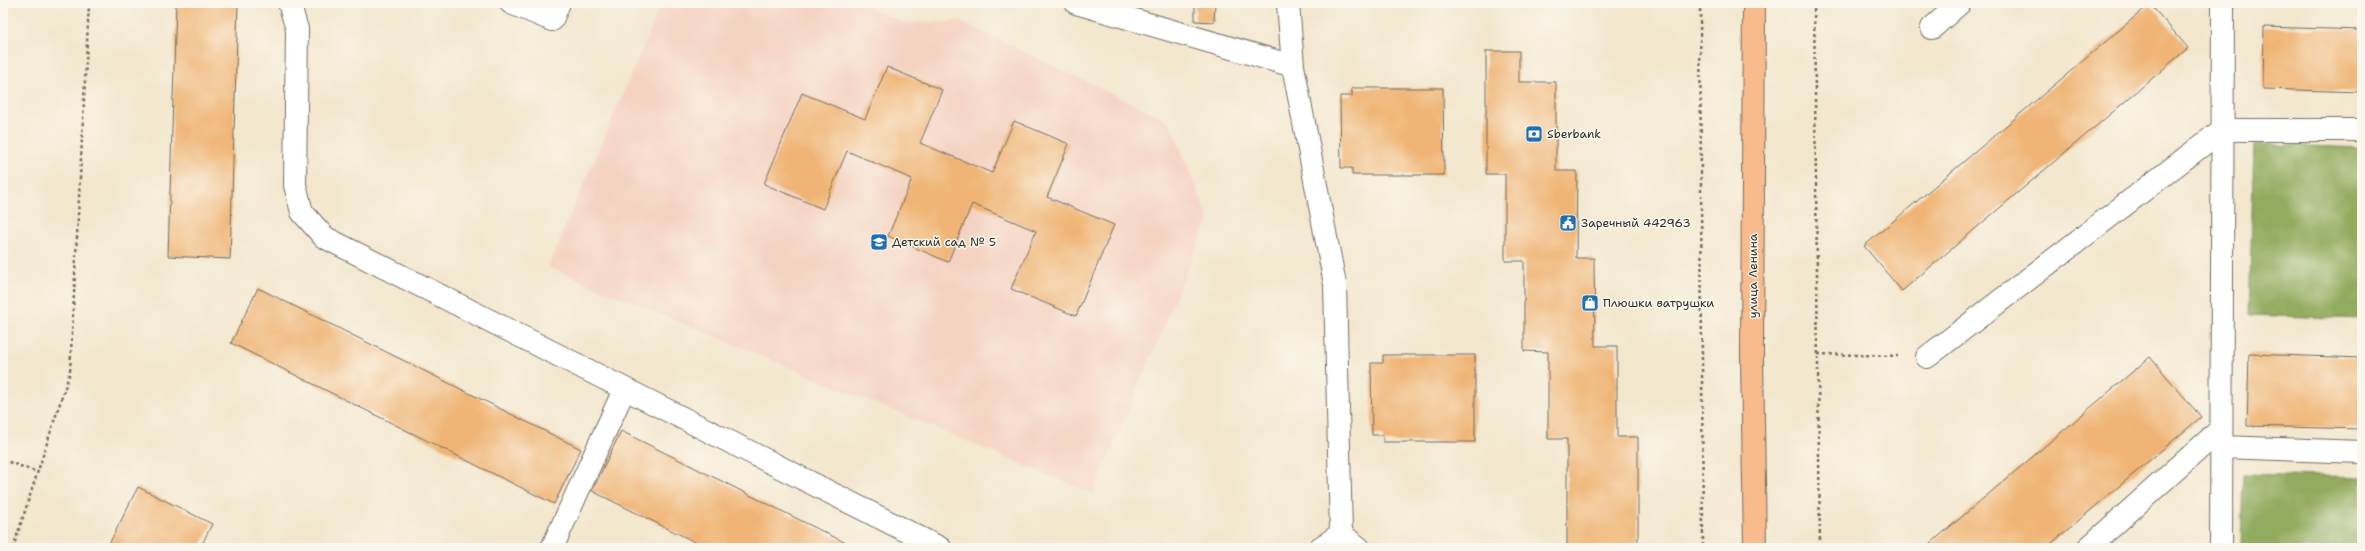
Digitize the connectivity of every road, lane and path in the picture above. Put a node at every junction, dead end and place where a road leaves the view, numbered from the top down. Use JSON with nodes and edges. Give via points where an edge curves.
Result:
{"nodes":[{"id":1,"x":89,"y":3,"type":"edge"},
{"id":2,"x":289,"y":3,"type":"edge"},
{"id":3,"x":511,"y":3,"type":"edge"},
{"id":4,"x":559,"y":3,"type":"edge"},
{"id":5,"x":1076,"y":3,"type":"edge"},
{"id":6,"x":1288,"y":3,"type":"edge"},
{"id":7,"x":1700,"y":3,"type":"edge"},
{"id":8,"x":1754,"y":3,"type":"edge"},
{"id":9,"x":1814,"y":3,"type":"edge"},
{"id":10,"x":1960,"y":3,"type":"edge"},
{"id":11,"x":2223,"y":3,"type":"edge"},
{"id":12,"x":1932,"y":28,"type":"dead end"},
{"id":13,"x":1293,"y":66,"type":"junction"},
{"id":14,"x":2222,"y":130,"type":"junction"},
{"id":15,"x":2362,"y":130,"type":"edge"},
{"id":16,"x":1818,"y":354,"type":"junction"},
{"id":17,"x":1926,"y":357,"type":"joint"},
{"id":18,"x":624,"y":390,"type":"junction"},
{"id":19,"x":2221,"y":438,"type":"junction"},
{"id":20,"x":2362,"y":452,"type":"edge"},
{"id":21,"x":3,"y":460,"type":"edge"},
{"id":22,"x":38,"y":472,"type":"junction"},
{"id":23,"x":1341,"y":534,"type":"junction"},
{"id":24,"x":13,"y":548,"type":"edge"},
{"id":25,"x":552,"y":548,"type":"edge"},
{"id":26,"x":940,"y":548,"type":"edge"},
{"id":27,"x":1320,"y":548,"type":"edge"},
{"id":28,"x":1359,"y":548,"type":"edge"},
{"id":29,"x":1703,"y":548,"type":"edge"},
{"id":30,"x":1755,"y":548,"type":"edge"},
{"id":31,"x":1820,"y":548,"type":"edge"},
{"id":32,"x":2088,"y":548,"type":"edge"},
{"id":33,"x":2221,"y":548,"type":"edge"}],
"edges":[{"from":1,"to":22,"type":"path","via":[[70,372]]},
{"from":2,"to":18,"type":"lane","via":[[297,29],[295,185],[302,212],[324,237]]},
{"from":3,"to":4,"type":"lane","via":[[552,20]]},
{"from":5,"to":13,"type":"lane"},
{"from":6,"to":13,"type":"lane"},
{"from":7,"to":29,"type":"path"},
{"from":8,"to":30,"type":"main road","name":"улица Ленина","via":[[1752,357]]},
{"from":9,"to":16,"type":"path"},
{"from":10,"to":12,"type":"lane"},
{"from":11,"to":14,"type":"lane"},
{"from":13,"to":23,"type":"lane","via":[[1334,284]]},
{"from":14,"to":15,"type":"lane"},
{"from":14,"to":17,"type":"lane"},
{"from":14,"to":19,"type":"lane"},
{"from":16,"to":17,"type":"path"},
{"from":16,"to":31,"type":"path"},
{"from":18,"to":25,"type":"lane"},
{"from":18,"to":26,"type":"lane"},
{"from":19,"to":20,"type":"lane"},
{"from":19,"to":32,"type":"lane"},
{"from":19,"to":33,"type":"lane"},
{"from":21,"to":22,"type":"path"},
{"from":22,"to":24,"type":"path"},
{"from":23,"to":27,"type":"lane"},
{"from":23,"to":28,"type":"lane"}]}
